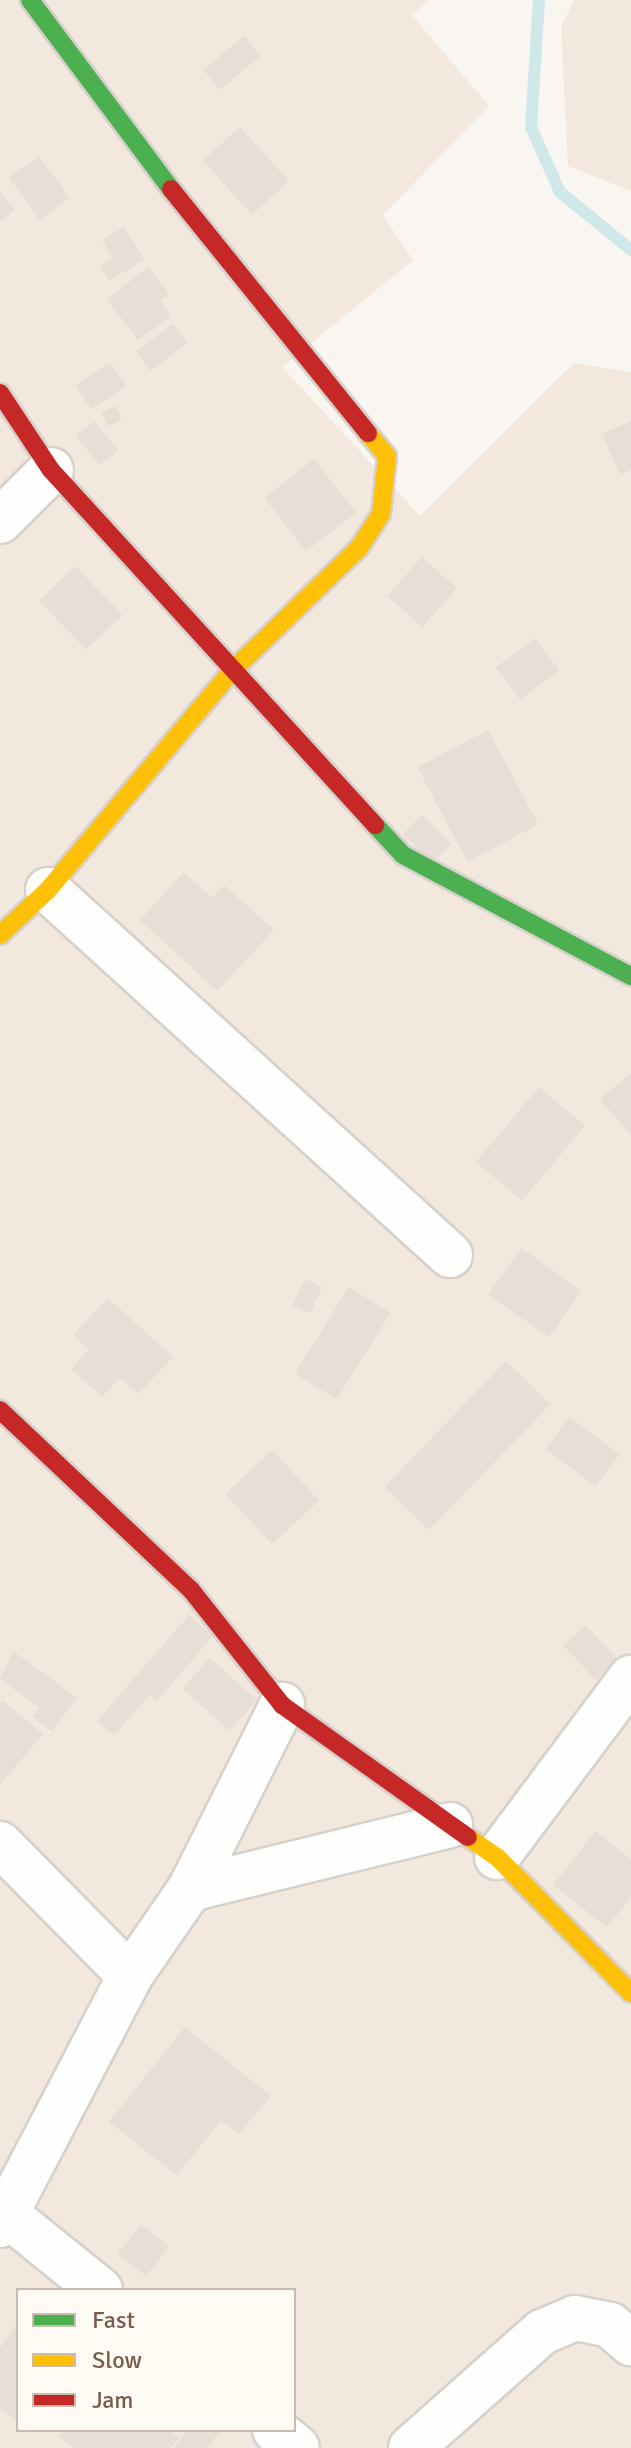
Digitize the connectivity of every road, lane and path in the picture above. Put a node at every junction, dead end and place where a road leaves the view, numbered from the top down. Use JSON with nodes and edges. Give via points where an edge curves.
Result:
{"nodes":[{"id":1,"x":30,"y":0,"type":"edge"},
{"id":2,"x":0,"y":393,"type":"edge"},
{"id":3,"x":51,"y":470,"type":"junction"},
{"id":4,"x":0,"y":521,"type":"edge"},
{"id":5,"x":232,"y":671,"type":"junction"},
{"id":6,"x":48,"y":890,"type":"junction"},
{"id":7,"x":0,"y":935,"type":"edge"},
{"id":8,"x":631,"y":976,"type":"edge"},
{"id":9,"x":450,"y":1255,"type":"dead end"},
{"id":10,"x":0,"y":1410,"type":"edge"},
{"id":11,"x":631,"y":1678,"type":"edge"},
{"id":12,"x":282,"y":1705,"type":"junction"},
{"id":13,"x":450,"y":1825,"type":"junction"},
{"id":14,"x":0,"y":1844,"type":"edge"},
{"id":15,"x":497,"y":1857,"type":"junction"},
{"id":16,"x":190,"y":1889,"type":"junction"},
{"id":17,"x":130,"y":1976,"type":"junction"},
{"id":18,"x":631,"y":1993,"type":"edge"},
{"id":19,"x":3,"y":2217,"type":"edge"},
{"id":20,"x":97,"y":2288,"type":"edge"},
{"id":21,"x":631,"y":2343,"type":"edge"},
{"id":22,"x":277,"y":2432,"type":"edge"},
{"id":23,"x":297,"y":2448,"type":"edge"},
{"id":24,"x":411,"y":2448,"type":"edge"}],
"edges":[{"from":1,"to":5,"type":"street","via":[[223,258],[387,456],[381,514],[359,548]]},
{"from":2,"to":3,"type":"street"},
{"from":3,"to":4,"type":"street"},
{"from":3,"to":5,"type":"street"},
{"from":5,"to":6,"type":"street"},
{"from":5,"to":8,"type":"street","via":[[403,855]]},
{"from":6,"to":7,"type":"street"},
{"from":6,"to":9,"type":"street"},
{"from":10,"to":12,"type":"street","via":[[191,1590]]},
{"from":11,"to":15,"type":"street"},
{"from":12,"to":13,"type":"street"},
{"from":12,"to":16,"type":"street"},
{"from":13,"to":15,"type":"street"},
{"from":13,"to":16,"type":"street"},
{"from":14,"to":17,"type":"street"},
{"from":15,"to":18,"type":"street"},
{"from":16,"to":17,"type":"street"},
{"from":17,"to":19,"type":"street"},
{"from":19,"to":20,"type":"street"},
{"from":21,"to":24,"type":"street","via":[[610,2325],[575,2318],[542,2332]]},
{"from":22,"to":23,"type":"street"}]}
